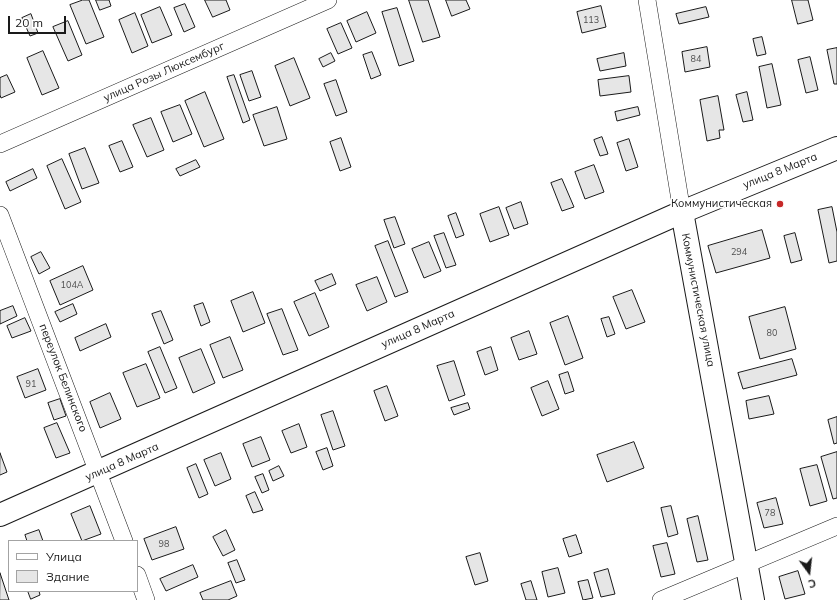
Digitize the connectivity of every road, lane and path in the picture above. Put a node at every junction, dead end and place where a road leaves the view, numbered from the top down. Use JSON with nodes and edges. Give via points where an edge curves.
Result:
{"nodes":[{"id":1,"x":328,"y":0,"type":"edge"},
{"id":2,"x":647,"y":0,"type":"edge"},
{"id":3,"x":0,"y":144,"type":"edge"},
{"id":4,"x":837,"y":148,"type":"edge"},
{"id":5,"x":682,"y":212,"type":"junction"},
{"id":6,"x":0,"y":215,"type":"edge"},
{"id":7,"x":99,"y":472,"type":"junction"},
{"id":8,"x":0,"y":515,"type":"edge"},
{"id":9,"x":837,"y":526,"type":"edge"},
{"id":10,"x":124,"y":540,"type":"edge"},
{"id":11,"x":747,"y":563,"type":"junction"},
{"id":12,"x":138,"y":578,"type":"edge"},
{"id":13,"x":146,"y":600,"type":"edge"},
{"id":14,"x":661,"y":600,"type":"edge"},
{"id":15,"x":753,"y":600,"type":"edge"}],
"edges":[{"from":1,"to":3,"type":"street","name":"улица Розы Люксембург"},
{"from":2,"to":5,"type":"street","name":"Коммунистическая улица"},
{"from":4,"to":5,"type":"main road","name":"улица 8 Марта"},
{"from":5,"to":7,"type":"main road","name":"улица 8 Марта"},
{"from":5,"to":11,"type":"main road","name":"Коммунистическая улица"},
{"from":6,"to":7,"type":"street","name":"переулок Белинского"},
{"from":7,"to":8,"type":"main road","name":"улица 8 Марта"},
{"from":7,"to":10,"type":"street","name":"переулок Белинского"},
{"from":9,"to":11,"type":"street"},
{"from":11,"to":14,"type":"street"},
{"from":11,"to":15,"type":"main road","name":"Коммунистическая улица"},
{"from":12,"to":13,"type":"street"}]}
